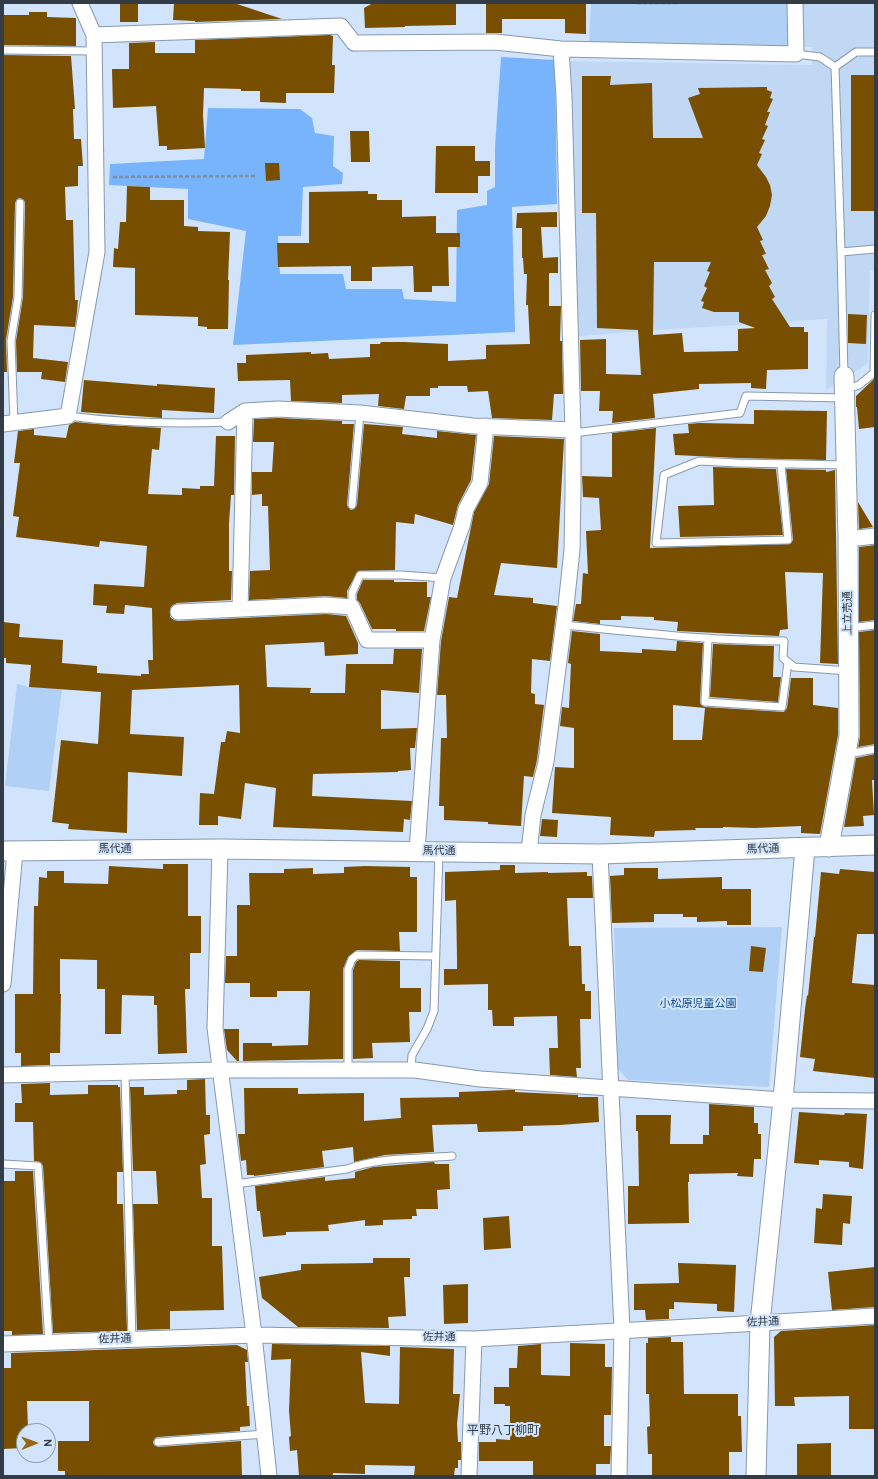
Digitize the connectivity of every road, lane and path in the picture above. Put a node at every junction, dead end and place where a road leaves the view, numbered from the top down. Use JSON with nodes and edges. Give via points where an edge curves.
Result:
{"nodes":[{"id":1,"x":80,"y":3,"type":"edge"},
{"id":2,"x":637,"y":3,"type":"edge"},
{"id":3,"x":677,"y":3,"type":"edge"},
{"id":4,"x":796,"y":3,"type":"edge"},
{"id":5,"x":94,"y":35,"type":"junction"},
{"id":6,"x":561,"y":49,"type":"junction"},
{"id":7,"x":3,"y":50,"type":"edge"},
{"id":8,"x":94,"y":52,"type":"junction"},
{"id":9,"x":875,"y":52,"type":"edge"},
{"id":10,"x":796,"y":54,"type":"junction"},
{"id":11,"x":835,"y":67,"type":"junction"},
{"id":12,"x":255,"y":176,"type":"dead end"},
{"id":13,"x":96,"y":177,"type":"junction"},
{"id":14,"x":20,"y":203,"type":"dead end"},
{"id":15,"x":875,"y":249,"type":"edge"},
{"id":16,"x":841,"y":252,"type":"junction"},
{"id":17,"x":875,"y":315,"type":"edge"},
{"id":18,"x":874,"y":372,"type":"edge"},
{"id":19,"x":844,"y":388,"type":"junction"},
{"id":20,"x":245,"y":411,"type":"junction"},
{"id":21,"x":360,"y":413,"type":"junction"},
{"id":22,"x":68,"y":416,"type":"junction"},
{"id":23,"x":228,"y":422,"type":"joint"},
{"id":24,"x":8,"y":424,"type":"edge"},
{"id":25,"x":486,"y":426,"type":"junction"},
{"id":26,"x":573,"y":431,"type":"junction"},
{"id":27,"x":781,"y":464,"type":"junction"},
{"id":28,"x":846,"y":465,"type":"junction"},
{"id":29,"x":352,"y":506,"type":"dead end"},
{"id":30,"x":875,"y":536,"type":"edge"},
{"id":31,"x":848,"y":539,"type":"junction"},
{"id":32,"x":443,"y":578,"type":"junction"},
{"id":33,"x":352,"y":607,"type":"junction"},
{"id":34,"x":240,"y":609,"type":"junction"},
{"id":35,"x":178,"y":612,"type":"dead end"},
{"id":36,"x":564,"y":625,"type":"junction"},
{"id":37,"x":875,"y":625,"type":"edge"},
{"id":38,"x":849,"y":628,"type":"junction"},
{"id":39,"x":708,"y":638,"type":"junction"},
{"id":40,"x":432,"y":640,"type":"junction"},
{"id":41,"x":788,"y":662,"type":"junction"},
{"id":42,"x":849,"y":671,"type":"junction"},
{"id":43,"x":875,"y":749,"type":"edge"},
{"id":44,"x":846,"y":754,"type":"junction"},
{"id":45,"x":875,"y":845,"type":"edge"},
{"id":46,"x":805,"y":848,"type":"junction"},
{"id":47,"x":829,"y":848,"type":"junction"},
{"id":48,"x":220,"y":849,"type":"junction"},
{"id":49,"x":9,"y":851,"type":"edge"},
{"id":50,"x":417,"y":851,"type":"junction"},
{"id":51,"x":439,"y":852,"type":"junction"},
{"id":52,"x":529,"y":852,"type":"junction"},
{"id":53,"x":600,"y":854,"type":"junction"},
{"id":54,"x":435,"y":956,"type":"junction"},
{"id":55,"x":3,"y":984,"type":"edge"},
{"id":56,"x":221,"y":1070,"type":"junction"},
{"id":57,"x":348,"y":1070,"type":"junction"},
{"id":58,"x":411,"y":1070,"type":"junction"},
{"id":59,"x":125,"y":1073,"type":"junction"},
{"id":60,"x":3,"y":1075,"type":"edge"},
{"id":61,"x":610,"y":1087,"type":"junction"},
{"id":62,"x":783,"y":1100,"type":"junction"},
{"id":63,"x":875,"y":1101,"type":"edge"},
{"id":64,"x":452,"y":1156,"type":"dead end"},
{"id":65,"x":3,"y":1164,"type":"edge"},
{"id":66,"x":235,"y":1184,"type":"junction"},
{"id":67,"x":875,"y":1316,"type":"edge"},
{"id":68,"x":760,"y":1323,"type":"junction"},
{"id":69,"x":622,"y":1330,"type":"junction"},
{"id":70,"x":254,"y":1336,"type":"junction"},
{"id":71,"x":474,"y":1339,"type":"junction"},
{"id":72,"x":132,"y":1340,"type":"junction"},
{"id":73,"x":49,"y":1343,"type":"junction"},
{"id":74,"x":3,"y":1344,"type":"edge"},
{"id":75,"x":265,"y":1434,"type":"junction"},
{"id":76,"x":158,"y":1442,"type":"dead end"},
{"id":77,"x":269,"y":1476,"type":"edge"},
{"id":78,"x":469,"y":1476,"type":"edge"},
{"id":79,"x":619,"y":1476,"type":"edge"},
{"id":80,"x":756,"y":1476,"type":"edge"}],
"edges":[{"from":1,"to":5,"type":"street"},
{"from":2,"to":3,"type":"path"},
{"from":4,"to":10,"type":"street"},
{"from":5,"to":6,"type":"street","via":[[341,26],[354,42],[495,42]]},
{"from":5,"to":8,"type":"street"},
{"from":6,"to":10,"type":"street"},
{"from":6,"to":26,"type":"street"},
{"from":7,"to":8,"type":"lane"},
{"from":8,"to":13,"type":"street"},
{"from":9,"to":11,"type":"lane","via":[[856,52]]},
{"from":10,"to":11,"type":"lane","via":[[820,57]]},
{"from":11,"to":16,"type":"lane"},
{"from":12,"to":13,"type":"path"},
{"from":13,"to":22,"type":"street","via":[[97,252]]},
{"from":14,"to":24,"type":"lane","via":[[18,298],[11,341]]},
{"from":15,"to":16,"type":"lane"},
{"from":16,"to":19,"type":"lane"},
{"from":17,"to":18,"type":"lane"},
{"from":18,"to":19,"type":"lane","via":[[859,384]]},
{"from":19,"to":26,"type":"lane","via":[[746,396],[740,412]]},
{"from":19,"to":28,"type":"street","name":"上立売通"},
{"from":20,"to":21,"type":"street","via":[[278,409]]},
{"from":20,"to":23,"type":"street"},
{"from":20,"to":34,"type":"street"},
{"from":21,"to":25,"type":"street"},
{"from":21,"to":29,"type":"lane"},
{"from":22,"to":23,"type":"lane","via":[[96,420],[190,424]]},
{"from":22,"to":24,"type":"street"},
{"from":25,"to":26,"type":"street"},
{"from":25,"to":32,"type":"street","via":[[480,483],[466,509]]},
{"from":26,"to":36,"type":"street","via":[[572,550]]},
{"from":27,"to":27,"type":"lane","via":[[788,540],[656,543],[664,476],[700,461]]},
{"from":27,"to":28,"type":"lane"},
{"from":28,"to":31,"type":"street","name":"上立売通"},
{"from":30,"to":31,"type":"street"},
{"from":31,"to":38,"type":"street","name":"上立売通"},
{"from":32,"to":33,"type":"lane","via":[[360,575],[352,593]]},
{"from":32,"to":40,"type":"street"},
{"from":33,"to":34,"type":"street","via":[[326,605]]},
{"from":33,"to":40,"type":"street","via":[[367,640]]},
{"from":34,"to":35,"type":"street"},
{"from":36,"to":39,"type":"lane"},
{"from":36,"to":52,"type":"street","via":[[546,762],[533,815]]},
{"from":37,"to":38,"type":"lane"},
{"from":38,"to":42,"type":"street","name":"上立売通"},
{"from":39,"to":41,"type":"lane","via":[[784,641],[783,658]]},
{"from":39,"to":41,"type":"lane","via":[[705,702],[782,708]]},
{"from":40,"to":50,"type":"street"},
{"from":41,"to":42,"type":"lane","via":[[794,667]]},
{"from":42,"to":44,"type":"street","name":"上立売通","via":[[849,736]]},
{"from":43,"to":44,"type":"lane"},
{"from":44,"to":47,"type":"street","name":"上立売通"},
{"from":45,"to":47,"type":"street","name":"馬代通"},
{"from":46,"to":47,"type":"street","name":"馬代通"},
{"from":46,"to":53,"type":"street","name":"馬代通"},
{"from":46,"to":62,"type":"street"},
{"from":48,"to":49,"type":"street","name":"馬代通"},
{"from":48,"to":50,"type":"street","name":"馬代通"},
{"from":48,"to":56,"type":"street","via":[[215,1028]]},
{"from":49,"to":55,"type":"street"},
{"from":50,"to":51,"type":"street","name":"馬代通"},
{"from":51,"to":52,"type":"street","name":"馬代通"},
{"from":51,"to":54,"type":"lane"},
{"from":52,"to":53,"type":"street","name":"馬代通"},
{"from":53,"to":61,"type":"street"},
{"from":54,"to":57,"type":"lane","via":[[357,955],[352,959],[348,969]]},
{"from":54,"to":58,"type":"lane","via":[[434,1011],[412,1055]]},
{"from":56,"to":57,"type":"street"},
{"from":56,"to":59,"type":"street"},
{"from":56,"to":66,"type":"street"},
{"from":57,"to":58,"type":"street"},
{"from":58,"to":61,"type":"street","via":[[480,1079]]},
{"from":59,"to":60,"type":"street"},
{"from":59,"to":72,"type":"lane"},
{"from":61,"to":62,"type":"street"},
{"from":61,"to":69,"type":"street"},
{"from":62,"to":63,"type":"street"},
{"from":62,"to":68,"type":"street"},
{"from":64,"to":66,"type":"lane","via":[[376,1162],[347,1169]]},
{"from":65,"to":73,"type":"lane","via":[[38,1166]]},
{"from":66,"to":70,"type":"street"},
{"from":67,"to":68,"type":"street","name":"佐井通"},
{"from":68,"to":69,"type":"street","name":"佐井通"},
{"from":68,"to":80,"type":"street"},
{"from":69,"to":71,"type":"street","name":"佐井通"},
{"from":69,"to":79,"type":"street"},
{"from":70,"to":71,"type":"street","name":"佐井通"},
{"from":70,"to":72,"type":"street","name":"佐井通"},
{"from":70,"to":75,"type":"street"},
{"from":71,"to":78,"type":"street"},
{"from":72,"to":73,"type":"street","name":"佐井通"},
{"from":73,"to":74,"type":"street","name":"佐井通"},
{"from":75,"to":76,"type":"lane"},
{"from":75,"to":77,"type":"street"}]}
